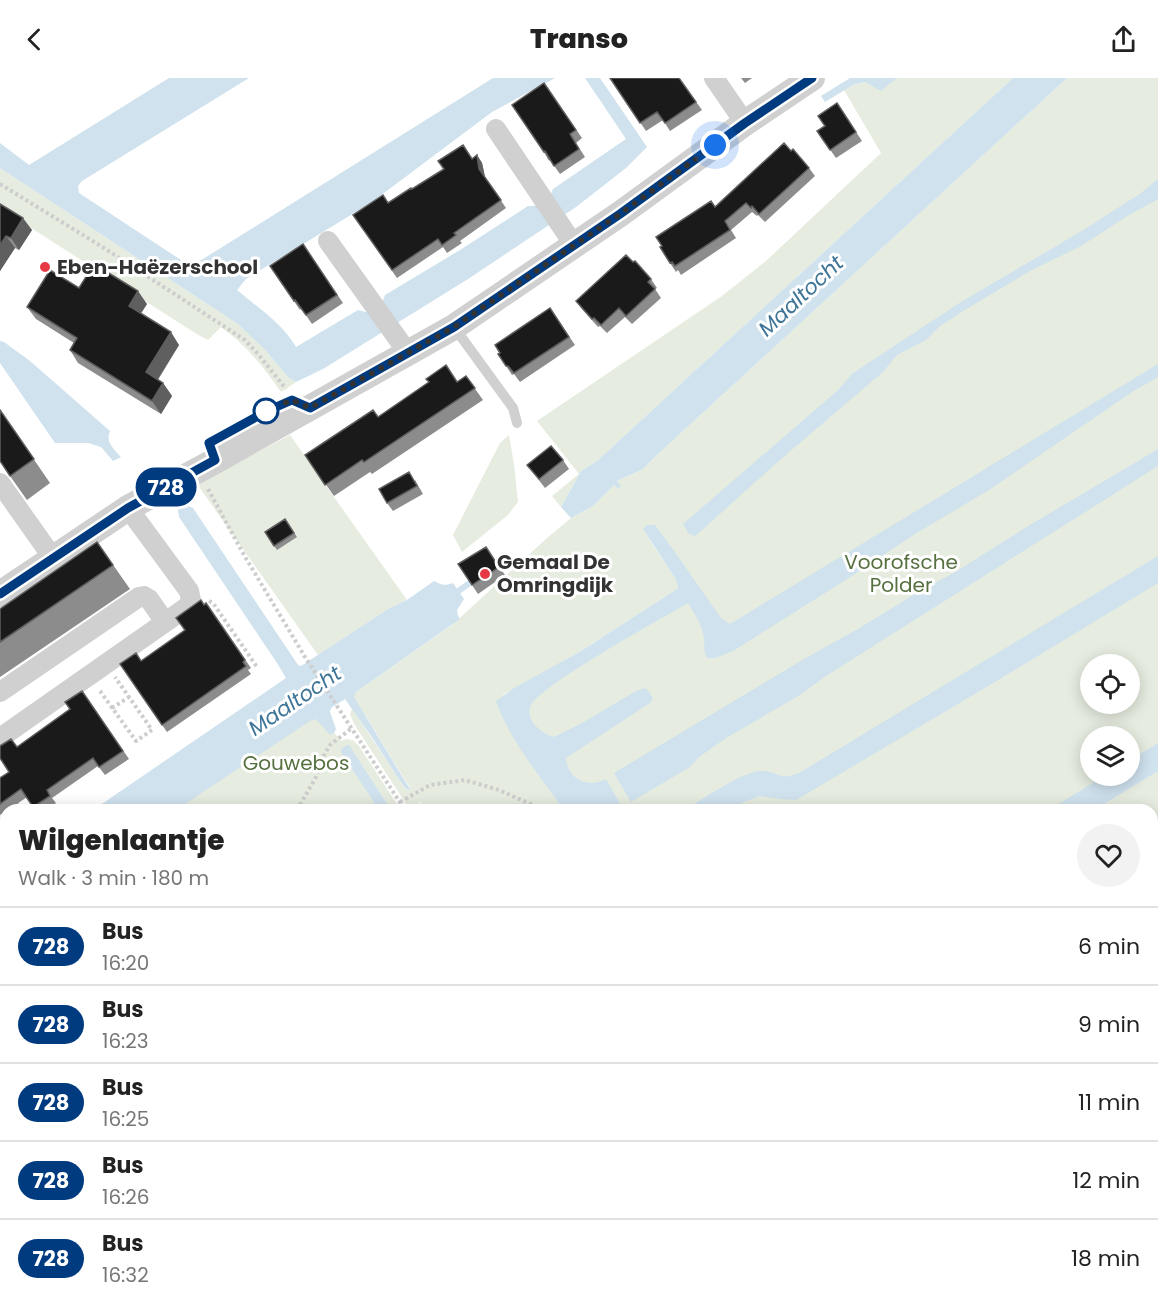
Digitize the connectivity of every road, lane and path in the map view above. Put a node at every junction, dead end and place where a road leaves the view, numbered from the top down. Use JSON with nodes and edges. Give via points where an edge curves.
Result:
{"nodes":[{"id":1,"x":714,"y":78,"type":"edge"},
{"id":2,"x":812,"y":78,"type":"edge"},
{"id":3,"x":745,"y":123,"type":"junction"},
{"id":4,"x":496,"y":129,"type":"dead end"},
{"id":5,"x":0,"y":184,"type":"edge"},
{"id":6,"x":328,"y":241,"type":"dead end"},
{"id":7,"x":574,"y":245,"type":"junction"},
{"id":8,"x":454,"y":327,"type":"junction"},
{"id":9,"x":408,"y":354,"type":"junction"},
{"id":10,"x":301,"y":404,"type":"junction"},
{"id":11,"x":517,"y":423,"type":"dead end"},
{"id":12,"x":207,"y":465,"type":"junction"},
{"id":13,"x":0,"y":483,"type":"edge"},
{"id":14,"x":128,"y":508,"type":"junction"},
{"id":15,"x":53,"y":558,"type":"junction"},
{"id":16,"x":189,"y":591,"type":"junction"},
{"id":17,"x":0,"y":594,"type":"edge"},
{"id":18,"x":165,"y":622,"type":"junction"},
{"id":19,"x":106,"y":664,"type":"junction"},
{"id":20,"x":257,"y":667,"type":"dead end"},
{"id":21,"x":89,"y":676,"type":"junction"},
{"id":22,"x":0,"y":692,"type":"edge"},
{"id":23,"x":129,"y":697,"type":"junction"},
{"id":24,"x":112,"y":708,"type":"junction"},
{"id":25,"x":352,"y":728,"type":"junction"},
{"id":26,"x":1,"y":735,"type":"edge"},
{"id":27,"x":11,"y":794,"type":"edge"},
{"id":28,"x":400,"y":802,"type":"joint"},
{"id":29,"x":17,"y":804,"type":"edge"},
{"id":30,"x":300,"y":804,"type":"edge"},
{"id":31,"x":530,"y":804,"type":"edge"}],
"edges":[{"from":1,"to":3,"type":"street"},
{"from":2,"to":3,"type":"street"},
{"from":3,"to":7,"type":"street"},
{"from":4,"to":7,"type":"street"},
{"from":5,"to":10,"type":"path","via":[[245,340]]},
{"from":6,"to":9,"type":"street"},
{"from":7,"to":8,"type":"street"},
{"from":8,"to":9,"type":"street"},
{"from":8,"to":11,"type":"lane","via":[[513,408]]},
{"from":9,"to":10,"type":"street"},
{"from":10,"to":12,"type":"street"},
{"from":12,"to":14,"type":"street"},
{"from":12,"to":25,"type":"path","via":[[244,555]]},
{"from":13,"to":15,"type":"street"},
{"from":14,"to":15,"type":"street"},
{"from":14,"to":16,"type":"street"},
{"from":15,"to":17,"type":"street"},
{"from":16,"to":18,"type":"street","via":[[187,607]]},
{"from":16,"to":20,"type":"path","via":[[213,603]]},
{"from":18,"to":19,"type":"street"},
{"from":18,"to":22,"type":"street","via":[[149,599],[139,597]]},
{"from":19,"to":21,"type":"street"},
{"from":19,"to":23,"type":"path"},
{"from":21,"to":24,"type":"path"},
{"from":21,"to":26,"type":"street"},
{"from":23,"to":24,"type":"path"},
{"from":23,"to":24,"type":"path","via":[[152,730],[136,741]]},
{"from":25,"to":28,"type":"path"},
{"from":25,"to":30,"type":"path","via":[[330,745]]},
{"from":27,"to":29,"type":"path"},
{"from":28,"to":31,"type":"path","via":[[430,785],[465,780]]}]}
